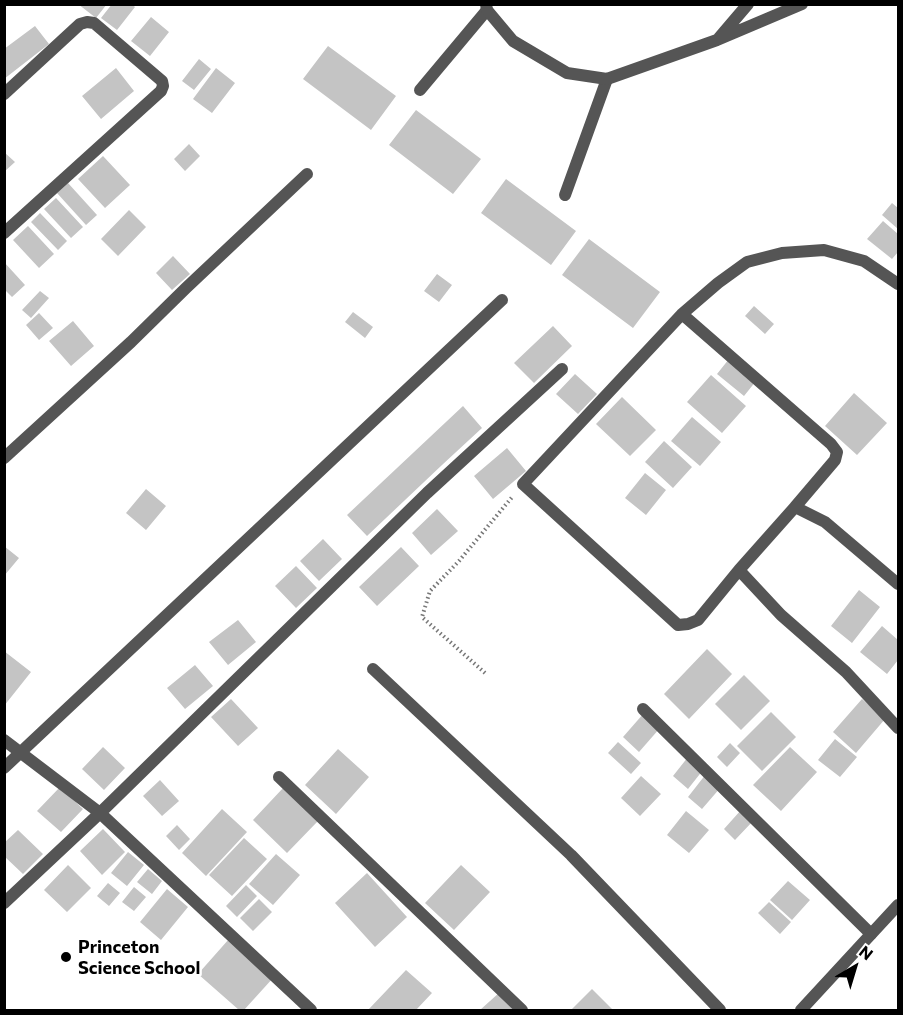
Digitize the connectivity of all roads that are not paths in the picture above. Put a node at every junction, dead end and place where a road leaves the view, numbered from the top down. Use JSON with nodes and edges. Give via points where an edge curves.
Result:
{"nodes":[{"id":1,"x":747,"y":4,"type":"edge"},
{"id":2,"x":801,"y":4,"type":"edge"},
{"id":3,"x":486,"y":7,"type":"edge"},
{"id":4,"x":717,"y":40,"type":"junction"},
{"id":5,"x":607,"y":79,"type":"junction"},
{"id":6,"x":420,"y":90,"type":"dead end"},
{"id":7,"x":4,"y":94,"type":"edge"},
{"id":8,"x":307,"y":174,"type":"dead end"},
{"id":9,"x":565,"y":195,"type":"dead end"},
{"id":10,"x":4,"y":233,"type":"edge"},
{"id":11,"x":898,"y":284,"type":"edge"},
{"id":12,"x":502,"y":300,"type":"dead end"},
{"id":13,"x":682,"y":314,"type":"junction"},
{"id":14,"x":562,"y":369,"type":"dead end"},
{"id":15,"x":4,"y":458,"type":"edge"},
{"id":16,"x":795,"y":507,"type":"junction"},
{"id":17,"x":739,"y":570,"type":"junction"},
{"id":18,"x":897,"y":580,"type":"edge"},
{"id":19,"x":373,"y":669,"type":"dead end"},
{"id":20,"x":643,"y":709,"type":"dead end"},
{"id":21,"x":898,"y":728,"type":"edge"},
{"id":22,"x":4,"y":740,"type":"edge"},
{"id":23,"x":21,"y":752,"type":"junction"},
{"id":24,"x":4,"y":768,"type":"edge"},
{"id":25,"x":279,"y":777,"type":"dead end"},
{"id":26,"x":100,"y":813,"type":"junction"},
{"id":27,"x":4,"y":903,"type":"edge"},
{"id":28,"x":898,"y":905,"type":"edge"},
{"id":29,"x":871,"y":934,"type":"junction"},
{"id":30,"x":311,"y":1011,"type":"edge"},
{"id":31,"x":522,"y":1011,"type":"edge"},
{"id":32,"x":720,"y":1011,"type":"edge"},
{"id":33,"x":801,"y":1011,"type":"edge"}],
"edges":[{"from":1,"to":4,"type":"street"},
{"from":2,"to":4,"type":"street"},
{"from":3,"to":5,"type":"street","via":[[513,41],[567,73]]},
{"from":3,"to":6,"type":"street"},
{"from":4,"to":5,"type":"street"},
{"from":5,"to":9,"type":"street"},
{"from":7,"to":10,"type":"street","via":[[80,24],[87,22],[94,23],[162,81],[163,86]]},
{"from":8,"to":15,"type":"street"},
{"from":11,"to":13,"type":"street","via":[[864,261],[824,250],[782,253],[747,262]]},
{"from":12,"to":23,"type":"street"},
{"from":13,"to":16,"type":"street","via":[[837,452],[835,460]]},
{"from":13,"to":17,"type":"street","via":[[523,484],[678,625],[698,620]]},
{"from":14,"to":26,"type":"street","via":[[427,493]]},
{"from":16,"to":17,"type":"street"},
{"from":16,"to":18,"type":"street","via":[[825,522]]},
{"from":17,"to":21,"type":"street","via":[[781,615],[846,672]]},
{"from":19,"to":32,"type":"street","via":[[571,855]]},
{"from":20,"to":29,"type":"street"},
{"from":22,"to":23,"type":"street"},
{"from":23,"to":24,"type":"street"},
{"from":23,"to":26,"type":"street"},
{"from":25,"to":31,"type":"street"},
{"from":26,"to":27,"type":"street"},
{"from":26,"to":30,"type":"street"},
{"from":28,"to":29,"type":"street"},
{"from":29,"to":33,"type":"street"}]}
